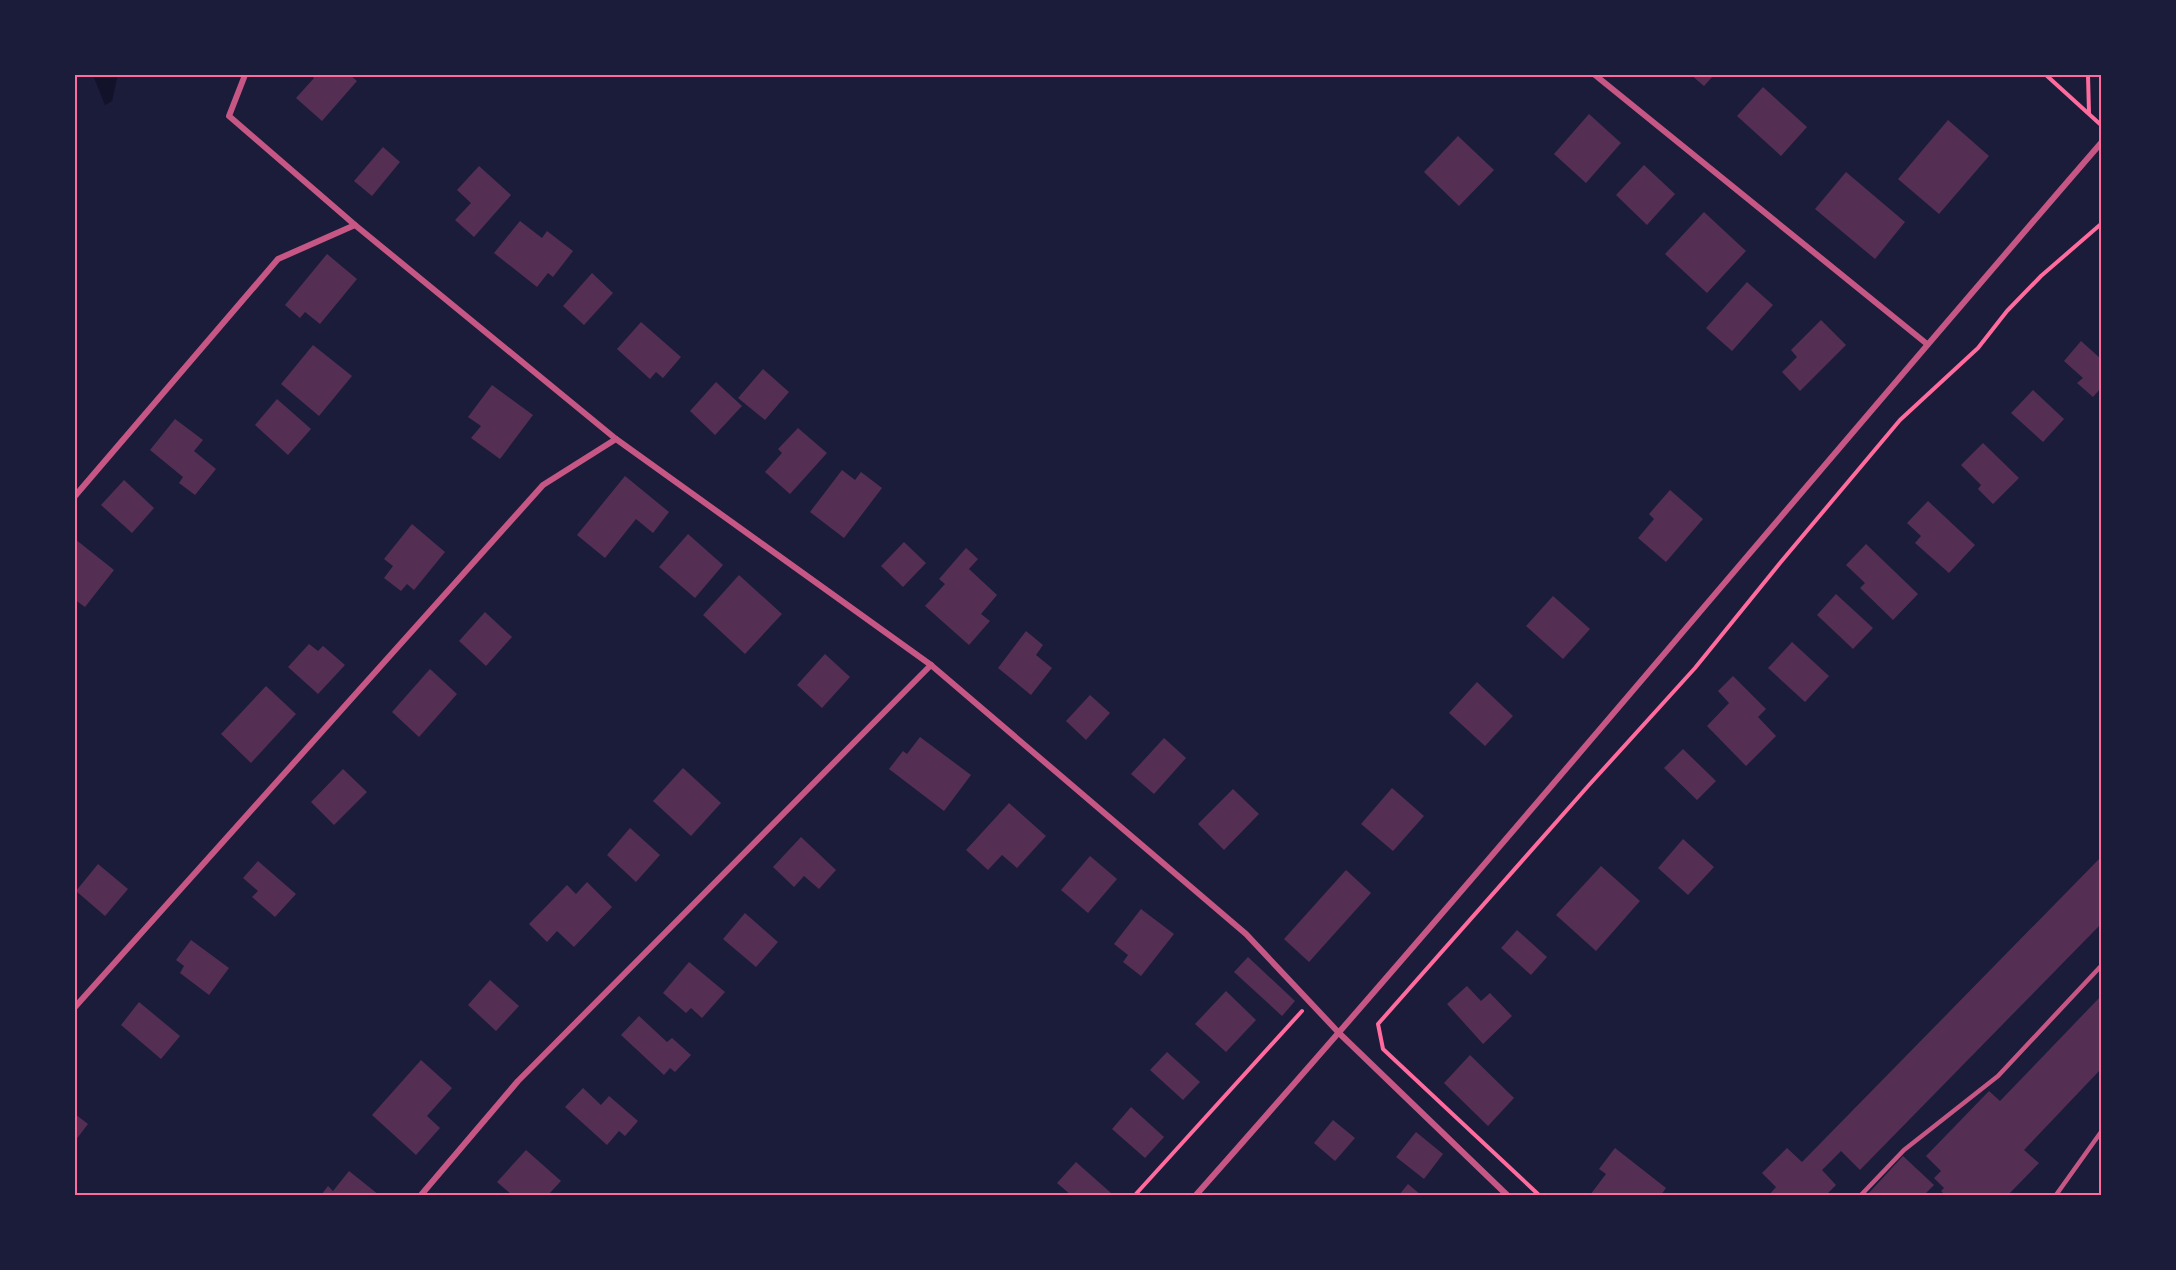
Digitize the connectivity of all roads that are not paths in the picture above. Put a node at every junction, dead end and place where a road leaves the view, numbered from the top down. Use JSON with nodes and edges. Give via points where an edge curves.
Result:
{"nodes":[{"id":1,"x":245,"y":75,"type":"edge"},
{"id":2,"x":1595,"y":75,"type":"edge"},
{"id":3,"x":2101,"y":143,"type":"edge"},
{"id":4,"x":356,"y":225,"type":"junction"},
{"id":5,"x":1927,"y":344,"type":"junction"},
{"id":6,"x":616,"y":439,"type":"junction"},
{"id":7,"x":75,"y":496,"type":"edge"},
{"id":8,"x":931,"y":665,"type":"junction"},
{"id":9,"x":2101,"y":966,"type":"edge"},
{"id":10,"x":75,"y":1007,"type":"edge"},
{"id":11,"x":1340,"y":1033,"type":"junction"},
{"id":12,"x":2101,"y":1132,"type":"edge"},
{"id":13,"x":421,"y":1195,"type":"edge"},
{"id":14,"x":1196,"y":1195,"type":"edge"},
{"id":15,"x":1507,"y":1195,"type":"edge"},
{"id":16,"x":1861,"y":1195,"type":"edge"},
{"id":17,"x":2056,"y":1195,"type":"edge"}],
"edges":[{"from":1,"to":4,"type":"street","via":[[230,117]]},
{"from":2,"to":5,"type":"street"},
{"from":3,"to":5,"type":"street"},
{"from":4,"to":6,"type":"street"},
{"from":4,"to":7,"type":"street","via":[[278,259]]},
{"from":5,"to":11,"type":"street"},
{"from":6,"to":8,"type":"street"},
{"from":6,"to":10,"type":"street","via":[[543,485]]},
{"from":8,"to":11,"type":"street","via":[[1246,934]]},
{"from":8,"to":13,"type":"street","via":[[518,1081]]},
{"from":9,"to":16,"type":"lane","via":[[1998,1076],[1904,1150]]},
{"from":11,"to":14,"type":"street"},
{"from":11,"to":15,"type":"street"},
{"from":12,"to":17,"type":"lane"}]}
